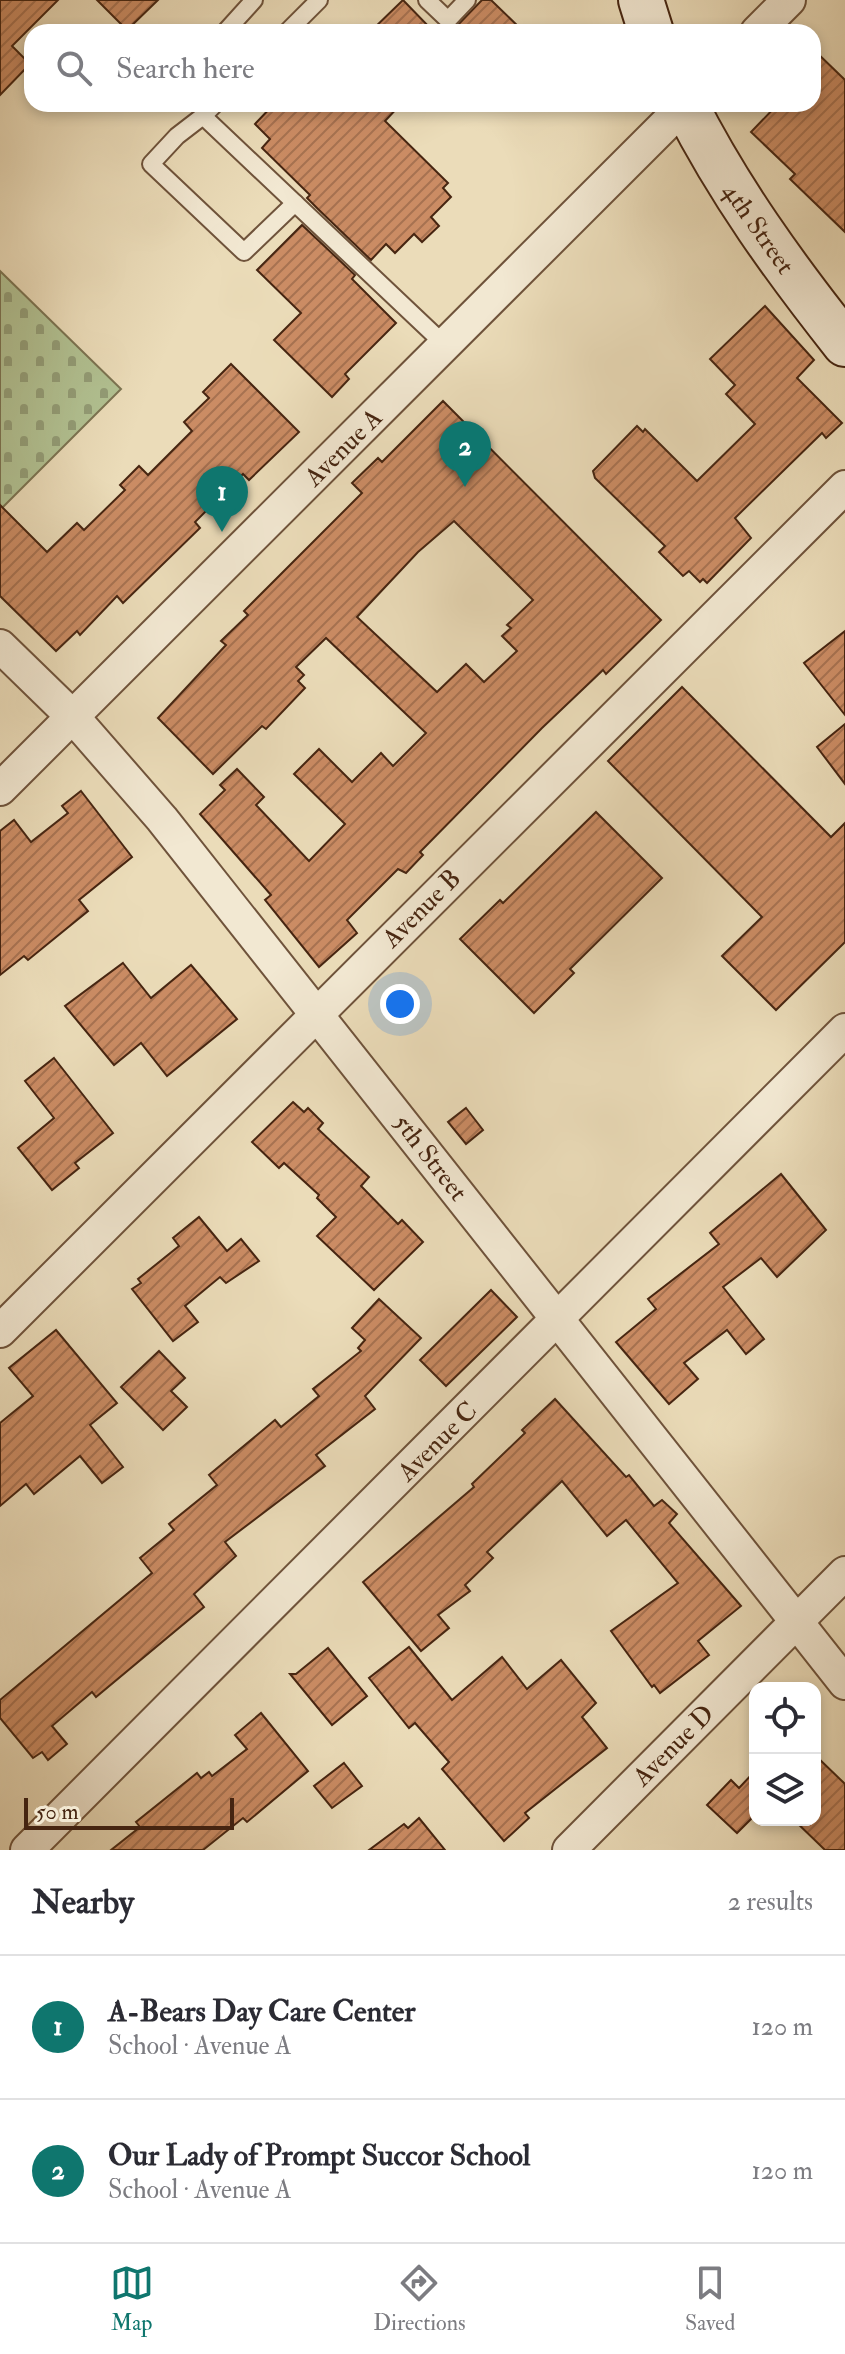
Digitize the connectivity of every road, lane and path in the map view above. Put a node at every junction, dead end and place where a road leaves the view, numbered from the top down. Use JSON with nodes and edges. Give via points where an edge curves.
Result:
{"nodes":[{"id":1,"x":254,"y":0,"type":"edge"},
{"id":2,"x":319,"y":0,"type":"edge"},
{"id":3,"x":427,"y":0,"type":"edge"},
{"id":4,"x":467,"y":0,"type":"edge"},
{"id":5,"x":641,"y":0,"type":"edge"},
{"id":6,"x":789,"y":0,"type":"edge"},
{"id":7,"x":232,"y":24,"type":"edge"},
{"id":8,"x":295,"y":24,"type":"edge"},
{"id":9,"x":648,"y":24,"type":"edge"},
{"id":10,"x":765,"y":24,"type":"edge"},
{"id":11,"x":207,"y":112,"type":"edge"},
{"id":12,"x":211,"y":112,"type":"edge"},
{"id":13,"x":677,"y":112,"type":"edge"},
{"id":14,"x":689,"y":112,"type":"edge"},
{"id":15,"x":295,"y":203,"type":"junction"},
{"id":16,"x":845,"y":344,"type":"edge"},
{"id":17,"x":445,"y":345,"type":"junction"},
{"id":18,"x":845,"y":487,"type":"edge"},
{"id":19,"x":0,"y":646,"type":"edge"},
{"id":20,"x":73,"y":717,"type":"junction"},
{"id":21,"x":0,"y":789,"type":"edge"},
{"id":22,"x":316,"y":1013,"type":"junction"},
{"id":23,"x":845,"y":1030,"type":"edge"},
{"id":24,"x":559,"y":1319,"type":"junction"},
{"id":25,"x":0,"y":1331,"type":"edge"},
{"id":26,"x":845,"y":1573,"type":"edge"},
{"id":27,"x":796,"y":1622,"type":"junction"},
{"id":28,"x":845,"y":1683,"type":"edge"},
{"id":29,"x":27,"y":1850,"type":"edge"},
{"id":30,"x":569,"y":1850,"type":"edge"}],
"edges":[{"from":1,"to":7,"type":"lane"},
{"from":2,"to":8,"type":"lane"},
{"from":3,"to":4,"type":"lane","via":[[448,20]]},
{"from":5,"to":9,"type":"main road"},
{"from":6,"to":10,"type":"street"},
{"from":11,"to":15,"type":"lane","via":[[151,164],[244,252]]},
{"from":12,"to":15,"type":"lane"},
{"from":13,"to":17,"type":"street","name":"Avenue A"},
{"from":14,"to":16,"type":"main road","name":"4th Street","via":[[756,229]]},
{"from":15,"to":17,"type":"lane"},
{"from":17,"to":20,"type":"street","name":"Avenue A"},
{"from":18,"to":22,"type":"street","name":"Avenue B"},
{"from":19,"to":20,"type":"street","name":"5th Street"},
{"from":20,"to":21,"type":"street","name":"Avenue A"},
{"from":20,"to":22,"type":"street","name":"5th Street","via":[[162,819]]},
{"from":22,"to":24,"type":"street","name":"5th Street"},
{"from":22,"to":25,"type":"street","name":"Avenue B"},
{"from":23,"to":24,"type":"street","name":"Avenue C"},
{"from":24,"to":27,"type":"street","name":"5th Street"},
{"from":24,"to":29,"type":"street","name":"Avenue C"},
{"from":26,"to":27,"type":"street","name":"Avenue D"},
{"from":27,"to":28,"type":"street","name":"5th Street"},
{"from":27,"to":30,"type":"street","name":"Avenue D"}]}
